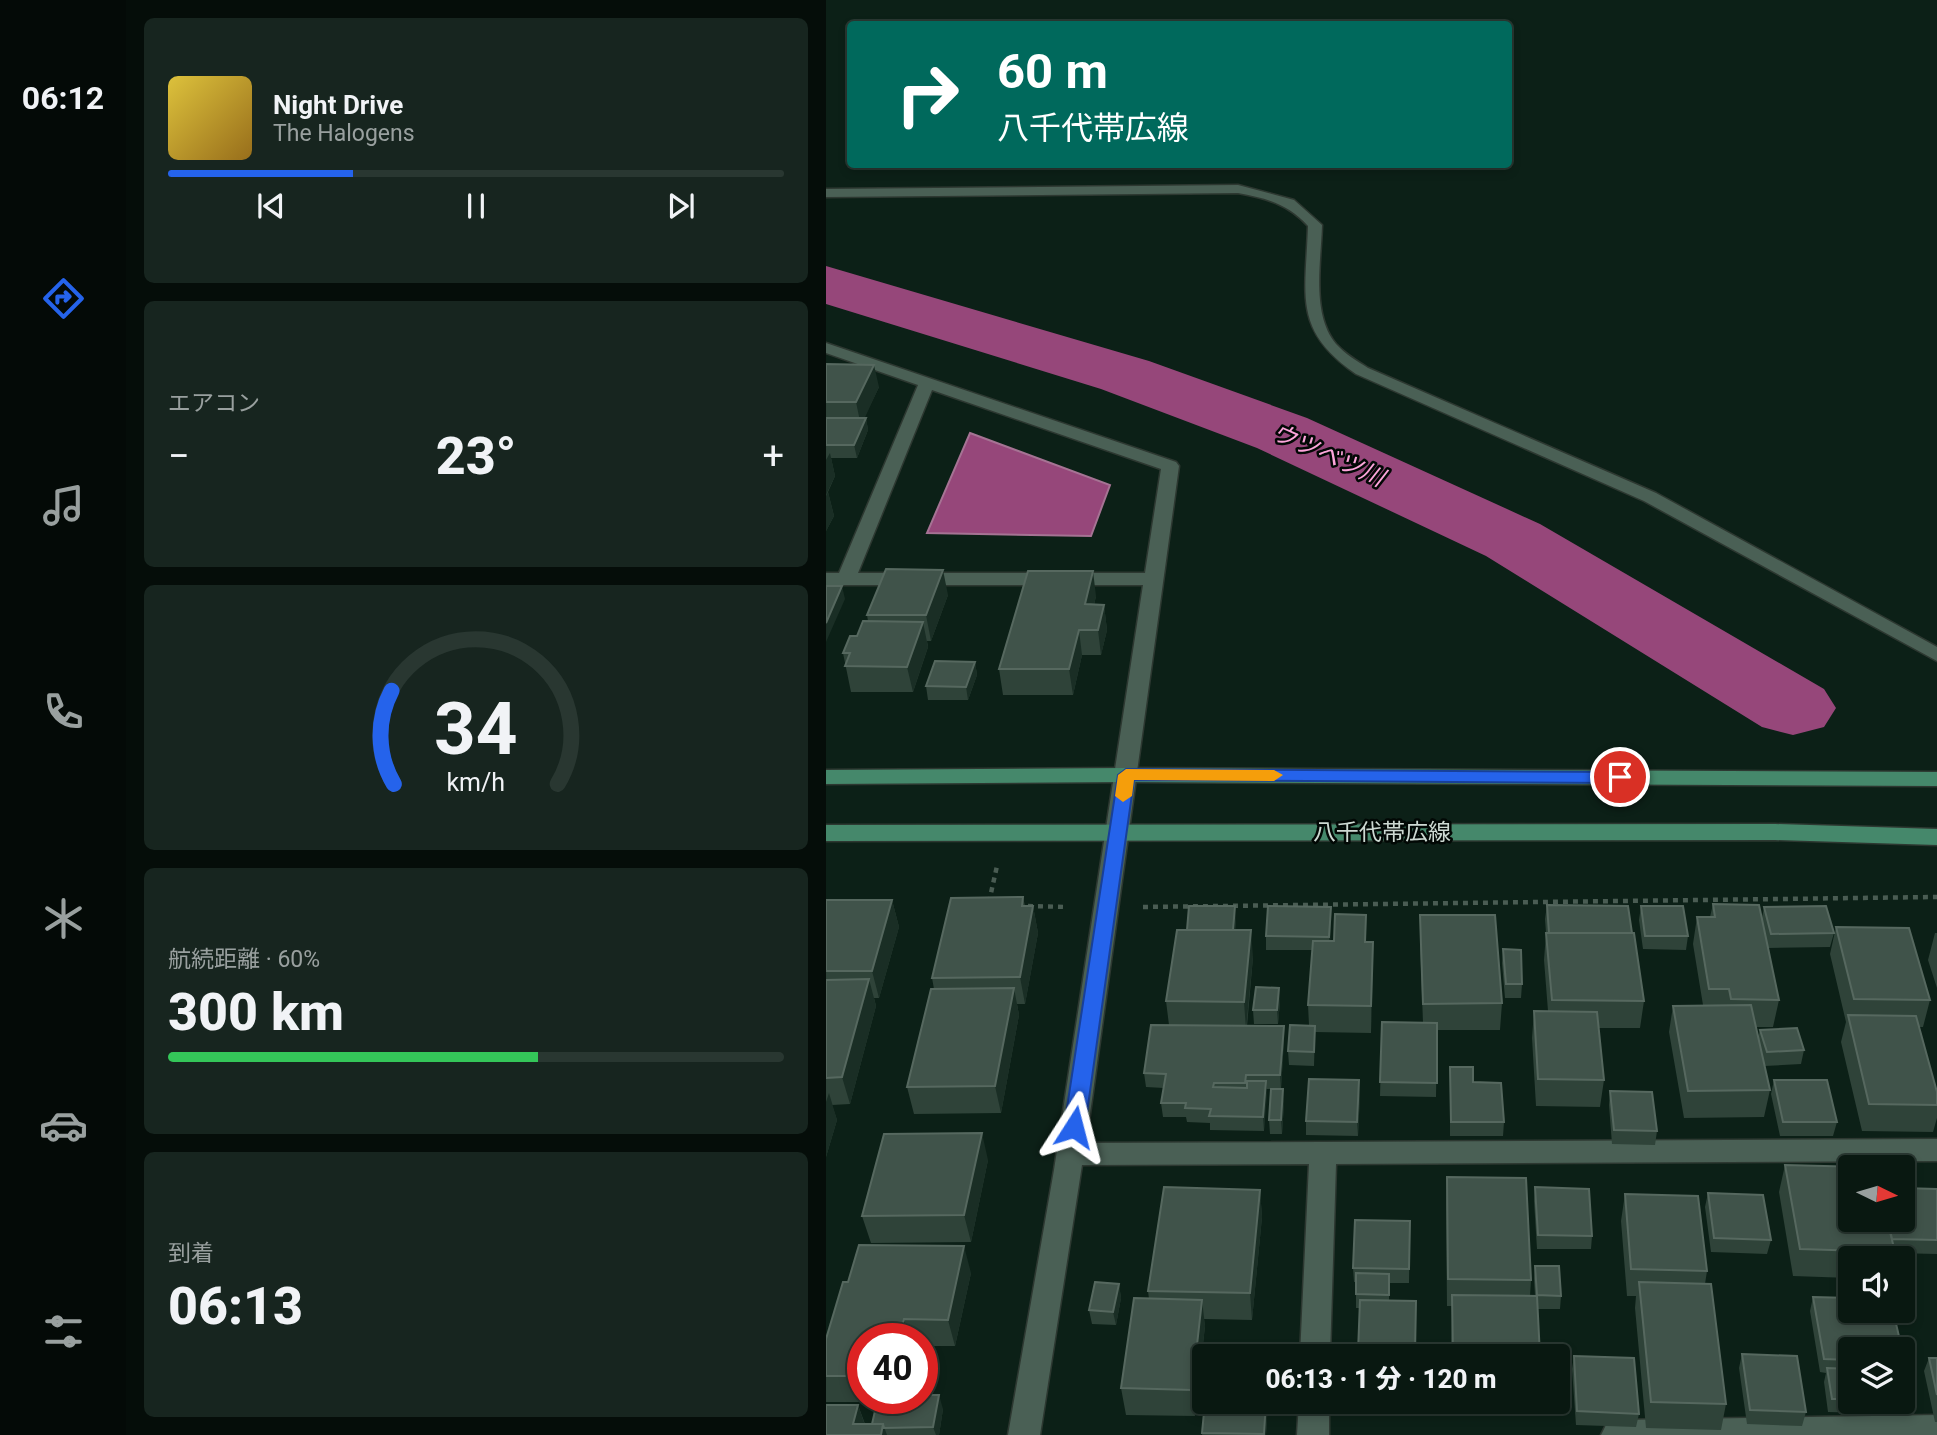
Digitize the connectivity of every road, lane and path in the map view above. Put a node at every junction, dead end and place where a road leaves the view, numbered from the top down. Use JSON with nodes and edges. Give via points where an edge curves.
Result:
{"nodes":[{"id":1,"x":826,"y":193,"type":"edge"},
{"id":2,"x":826,"y":348,"type":"edge"},
{"id":3,"x":928,"y":381,"type":"junction"},
{"id":4,"x":826,"y":579,"type":"edge"},
{"id":5,"x":846,"y":579,"type":"junction"},
{"id":6,"x":1156,"y":579,"type":"junction"},
{"id":7,"x":1937,"y":655,"type":"edge"},
{"id":8,"x":1126,"y":775,"type":"junction"},
{"id":9,"x":826,"y":777,"type":"edge"},
{"id":10,"x":1937,"y":779,"type":"edge"},
{"id":11,"x":826,"y":833,"type":"edge"},
{"id":12,"x":1004,"y":833,"type":"junction"},
{"id":13,"x":1118,"y":833,"type":"junction"},
{"id":14,"x":1937,"y":837,"type":"edge"},
{"id":15,"x":1937,"y":897,"type":"edge"},
{"id":16,"x":1001,"y":906,"type":"edge"},
{"id":17,"x":1014,"y":906,"type":"edge"},
{"id":18,"x":1107,"y":907,"type":"junction"},
{"id":19,"x":1937,"y":1150,"type":"edge"},
{"id":20,"x":1322,"y":1153,"type":"junction"},
{"id":21,"x":1070,"y":1154,"type":"junction"},
{"id":22,"x":1315,"y":1344,"type":"edge"},
{"id":23,"x":1313,"y":1414,"type":"edge"},
{"id":24,"x":1937,"y":1430,"type":"edge"},
{"id":25,"x":1024,"y":1435,"type":"edge"},
{"id":26,"x":1312,"y":1435,"type":"edge"},
{"id":27,"x":1617,"y":1435,"type":"edge"}],
"edges":[{"from":1,"to":7,"type":"street","via":[[1238,189],[1300,206],[1315,225],[1318,324],[1331,347],[1362,371],[1650,497]]},
{"from":2,"to":3,"type":"street"},
{"from":3,"to":5,"type":"street"},
{"from":3,"to":6,"type":"street","via":[[1170,466]]},
{"from":4,"to":5,"type":"street"},
{"from":5,"to":6,"type":"street"},
{"from":6,"to":8,"type":"street"},
{"from":8,"to":9,"type":"main road"},
{"from":8,"to":10,"type":"main road"},
{"from":8,"to":13,"type":"street"},
{"from":11,"to":12,"type":"main road","name":"八千代帯広線"},
{"from":12,"to":13,"type":"main road","name":"八千代帯広線"},
{"from":12,"to":16,"type":"path","via":[[988,905]]},
{"from":13,"to":14,"type":"main road","name":"八千代帯広線","via":[[1776,832]]},
{"from":13,"to":18,"type":"street"},
{"from":15,"to":18,"type":"path"},
{"from":17,"to":18,"type":"path"},
{"from":18,"to":21,"type":"street"},
{"from":19,"to":20,"type":"street"},
{"from":20,"to":21,"type":"street"},
{"from":20,"to":22,"type":"street"},
{"from":21,"to":25,"type":"street"},
{"from":23,"to":26,"type":"street"},
{"from":24,"to":27,"type":"street"}]}
